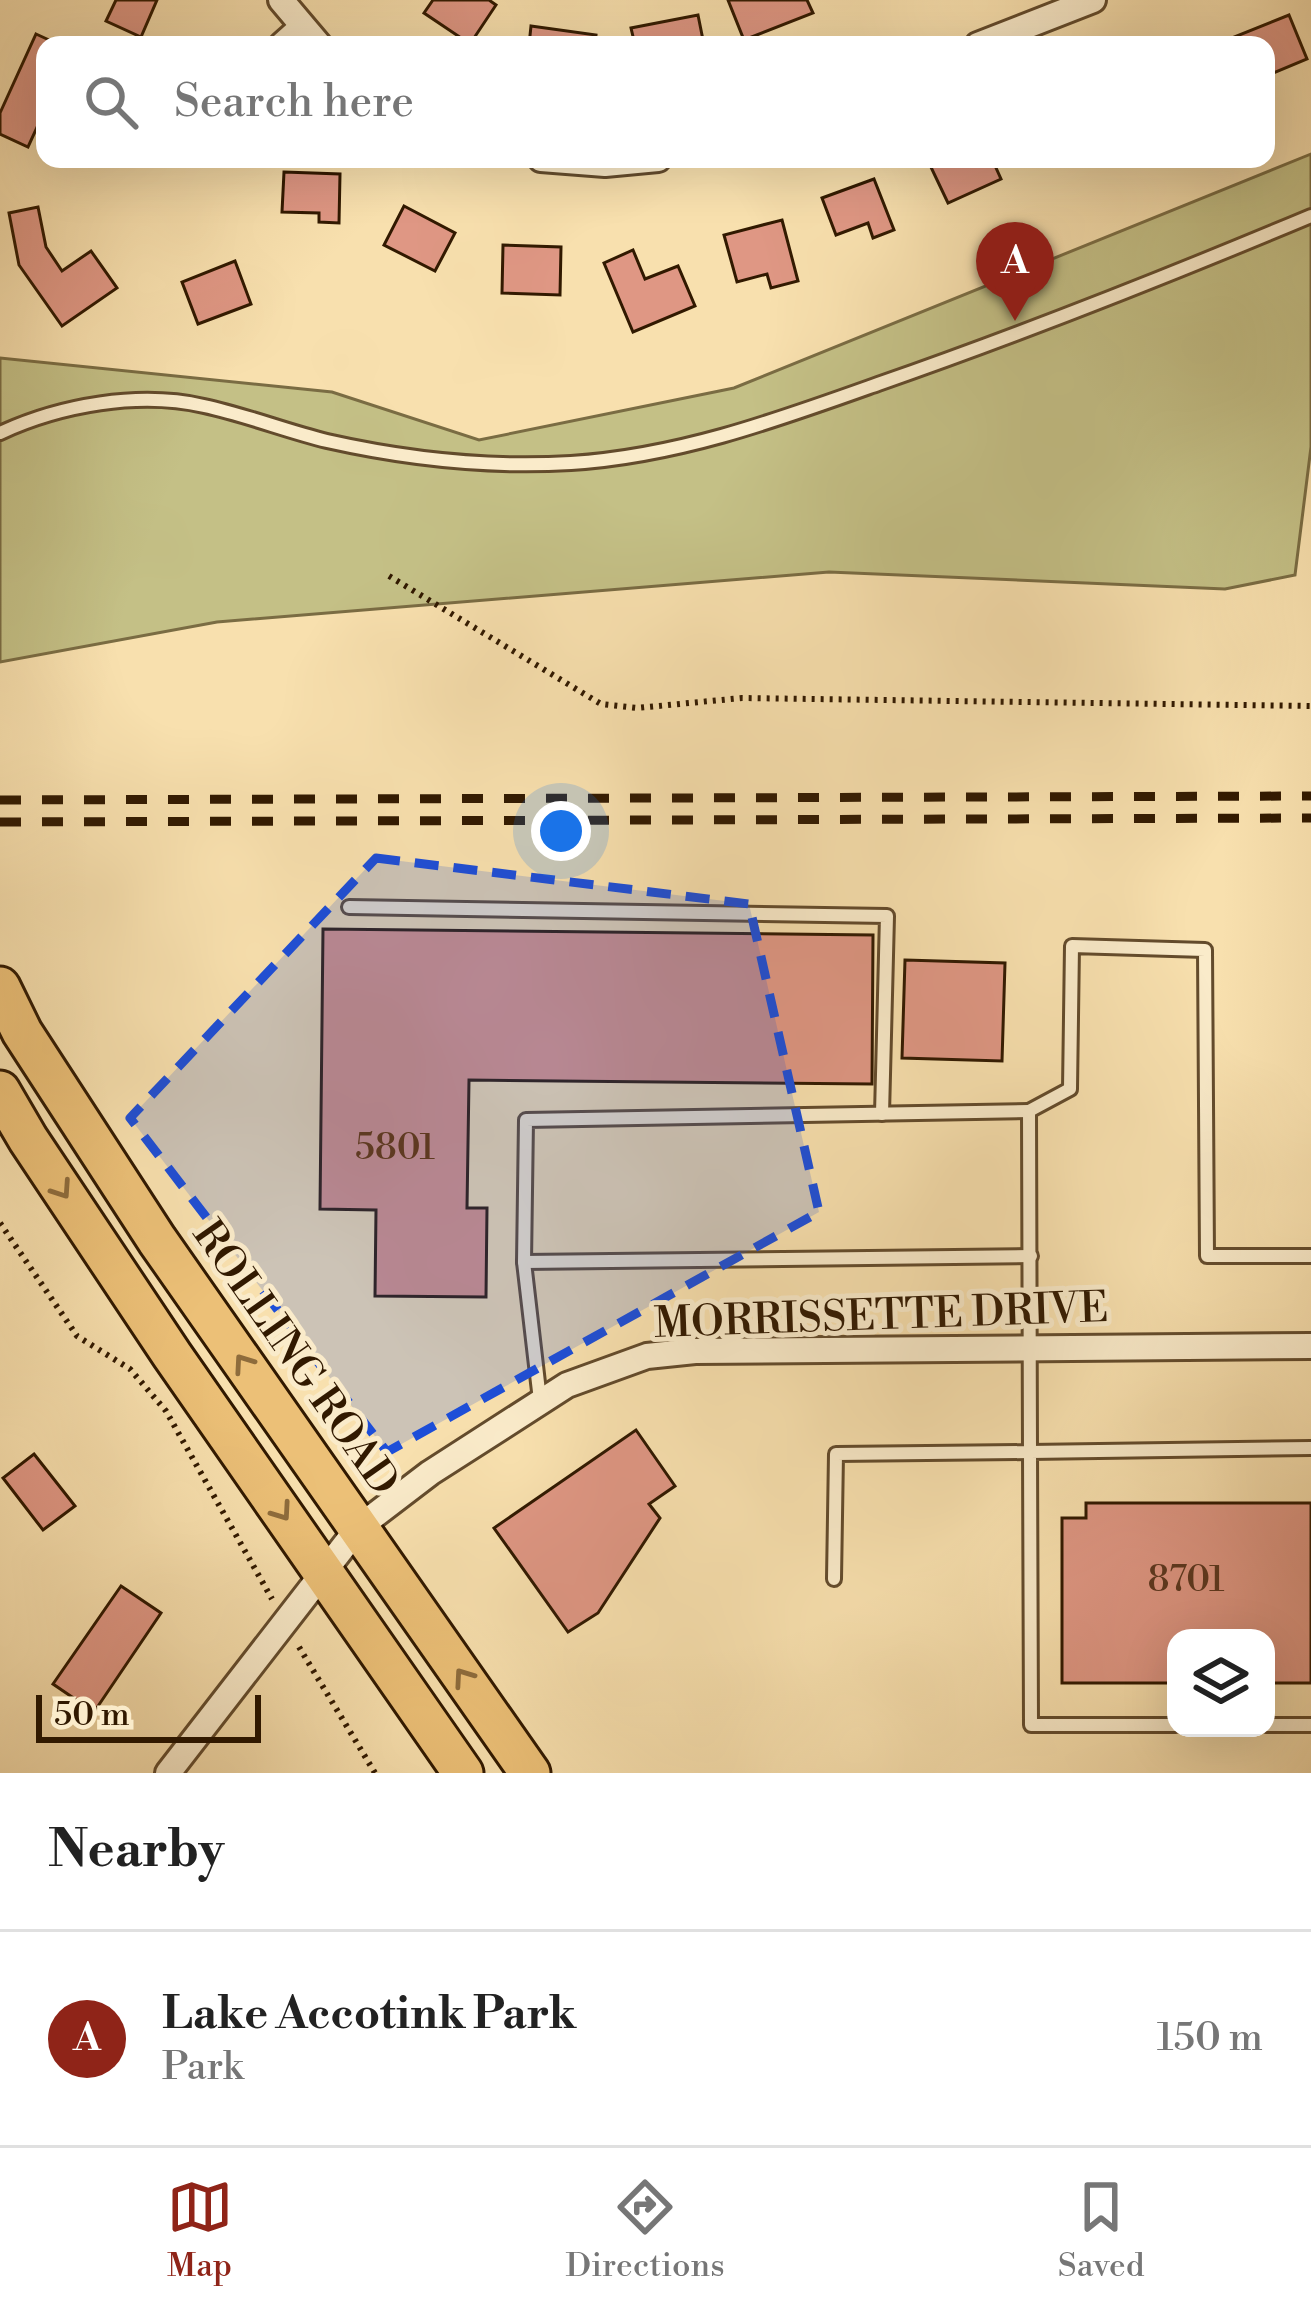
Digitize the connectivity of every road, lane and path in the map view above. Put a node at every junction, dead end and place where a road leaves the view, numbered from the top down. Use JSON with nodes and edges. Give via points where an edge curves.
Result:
{"nodes":[{"id":1,"x":281,"y":0,"type":"edge"},
{"id":2,"x":1093,"y":0,"type":"edge"},
{"id":3,"x":299,"y":36,"type":"edge"},
{"id":4,"x":1001,"y":36,"type":"edge"},
{"id":5,"x":1311,"y":216,"type":"edge"},
{"id":6,"x":0,"y":433,"type":"edge"},
{"id":7,"x":388,"y":576,"type":"dead end"},
{"id":8,"x":1311,"y":706,"type":"edge"},
{"id":9,"x":349,"y":907,"type":"dead end"},
{"id":10,"x":0,"y":987,"type":"edge"},
{"id":11,"x":0,"y":1091,"type":"edge"},
{"id":12,"x":1030,"y":1112,"type":"junction"},
{"id":13,"x":882,"y":1114,"type":"junction"},
{"id":14,"x":0,"y":1222,"type":"edge"},
{"id":15,"x":1031,"y":1256,"type":"junction"},
{"id":16,"x":1311,"y":1256,"type":"edge"},
{"id":17,"x":524,"y":1262,"type":"junction"},
{"id":18,"x":1311,"y":1346,"type":"edge"},
{"id":19,"x":1033,"y":1347,"type":"junction"},
{"id":20,"x":540,"y":1400,"type":"junction"},
{"id":21,"x":1311,"y":1448,"type":"edge"},
{"id":22,"x":1030,"y":1452,"type":"junction"},
{"id":23,"x":358,"y":1528,"type":"junction"},
{"id":24,"x":322,"y":1571,"type":"junction"},
{"id":25,"x":834,"y":1580,"type":"dead end"},
{"id":26,"x":286,"y":1625,"type":"junction"},
{"id":27,"x":1167,"y":1725,"type":"edge"},
{"id":28,"x":1275,"y":1725,"type":"edge"},
{"id":29,"x":1311,"y":1725,"type":"edge"},
{"id":30,"x":168,"y":1773,"type":"edge"},
{"id":31,"x":375,"y":1773,"type":"edge"},
{"id":32,"x":463,"y":1773,"type":"edge"},
{"id":33,"x":530,"y":1773,"type":"edge"}],
"edges":[{"from":1,"to":3,"type":"street"},
{"from":2,"to":4,"type":"street"},
{"from":5,"to":6,"type":"lane","via":[[964,354],[716,441],[655,454],[490,465],[400,456],[202,405],[144,400],[45,415]]},
{"from":7,"to":8,"type":"path","via":[[601,704],[742,698]]},
{"from":9,"to":13,"type":"lane","via":[[887,916]]},
{"from":23,"to":10,"type":"main road","name":"ROLLING ROAD","one_way":true,"via":[[136,1210]]},
{"from":11,"to":24,"type":"main road","one_way":true},
{"from":12,"to":13,"type":"lane"},
{"from":12,"to":15,"type":"lane"},
{"from":12,"to":16,"type":"lane","via":[[1070,1089],[1072,946],[1204,950],[1208,1256]]},
{"from":13,"to":17,"type":"lane","via":[[526,1120]]},
{"from":14,"to":26,"type":"path","via":[[77,1336],[130,1370],[166,1411]]},
{"from":15,"to":17,"type":"lane"},
{"from":15,"to":19,"type":"lane"},
{"from":17,"to":20,"type":"lane"},
{"from":18,"to":19,"type":"street","name":"MORRISSETTE DRIVE"},
{"from":19,"to":20,"type":"street","name":"MORRISSETTE DRIVE","via":[[646,1356]]},
{"from":19,"to":22,"type":"lane"},
{"from":20,"to":23,"type":"street","name":"MORRISSETTE DRIVE"},
{"from":21,"to":22,"type":"lane"},
{"from":22,"to":25,"type":"lane","via":[[836,1454]]},
{"from":22,"to":27,"type":"lane","via":[[1031,1725]]},
{"from":23,"to":24,"type":"street","name":"MORRISSETTE DRIVE"},
{"from":33,"to":23,"type":"main road","name":"ROLLING ROAD","one_way":true},
{"from":24,"to":26,"type":"street","name":"MORRISSETTE DRIVE"},
{"from":24,"to":32,"type":"main road"},
{"from":26,"to":30,"type":"street","name":"MORRISSETTE DRIVE"},
{"from":26,"to":31,"type":"path"},
{"from":28,"to":29,"type":"lane"}]}
